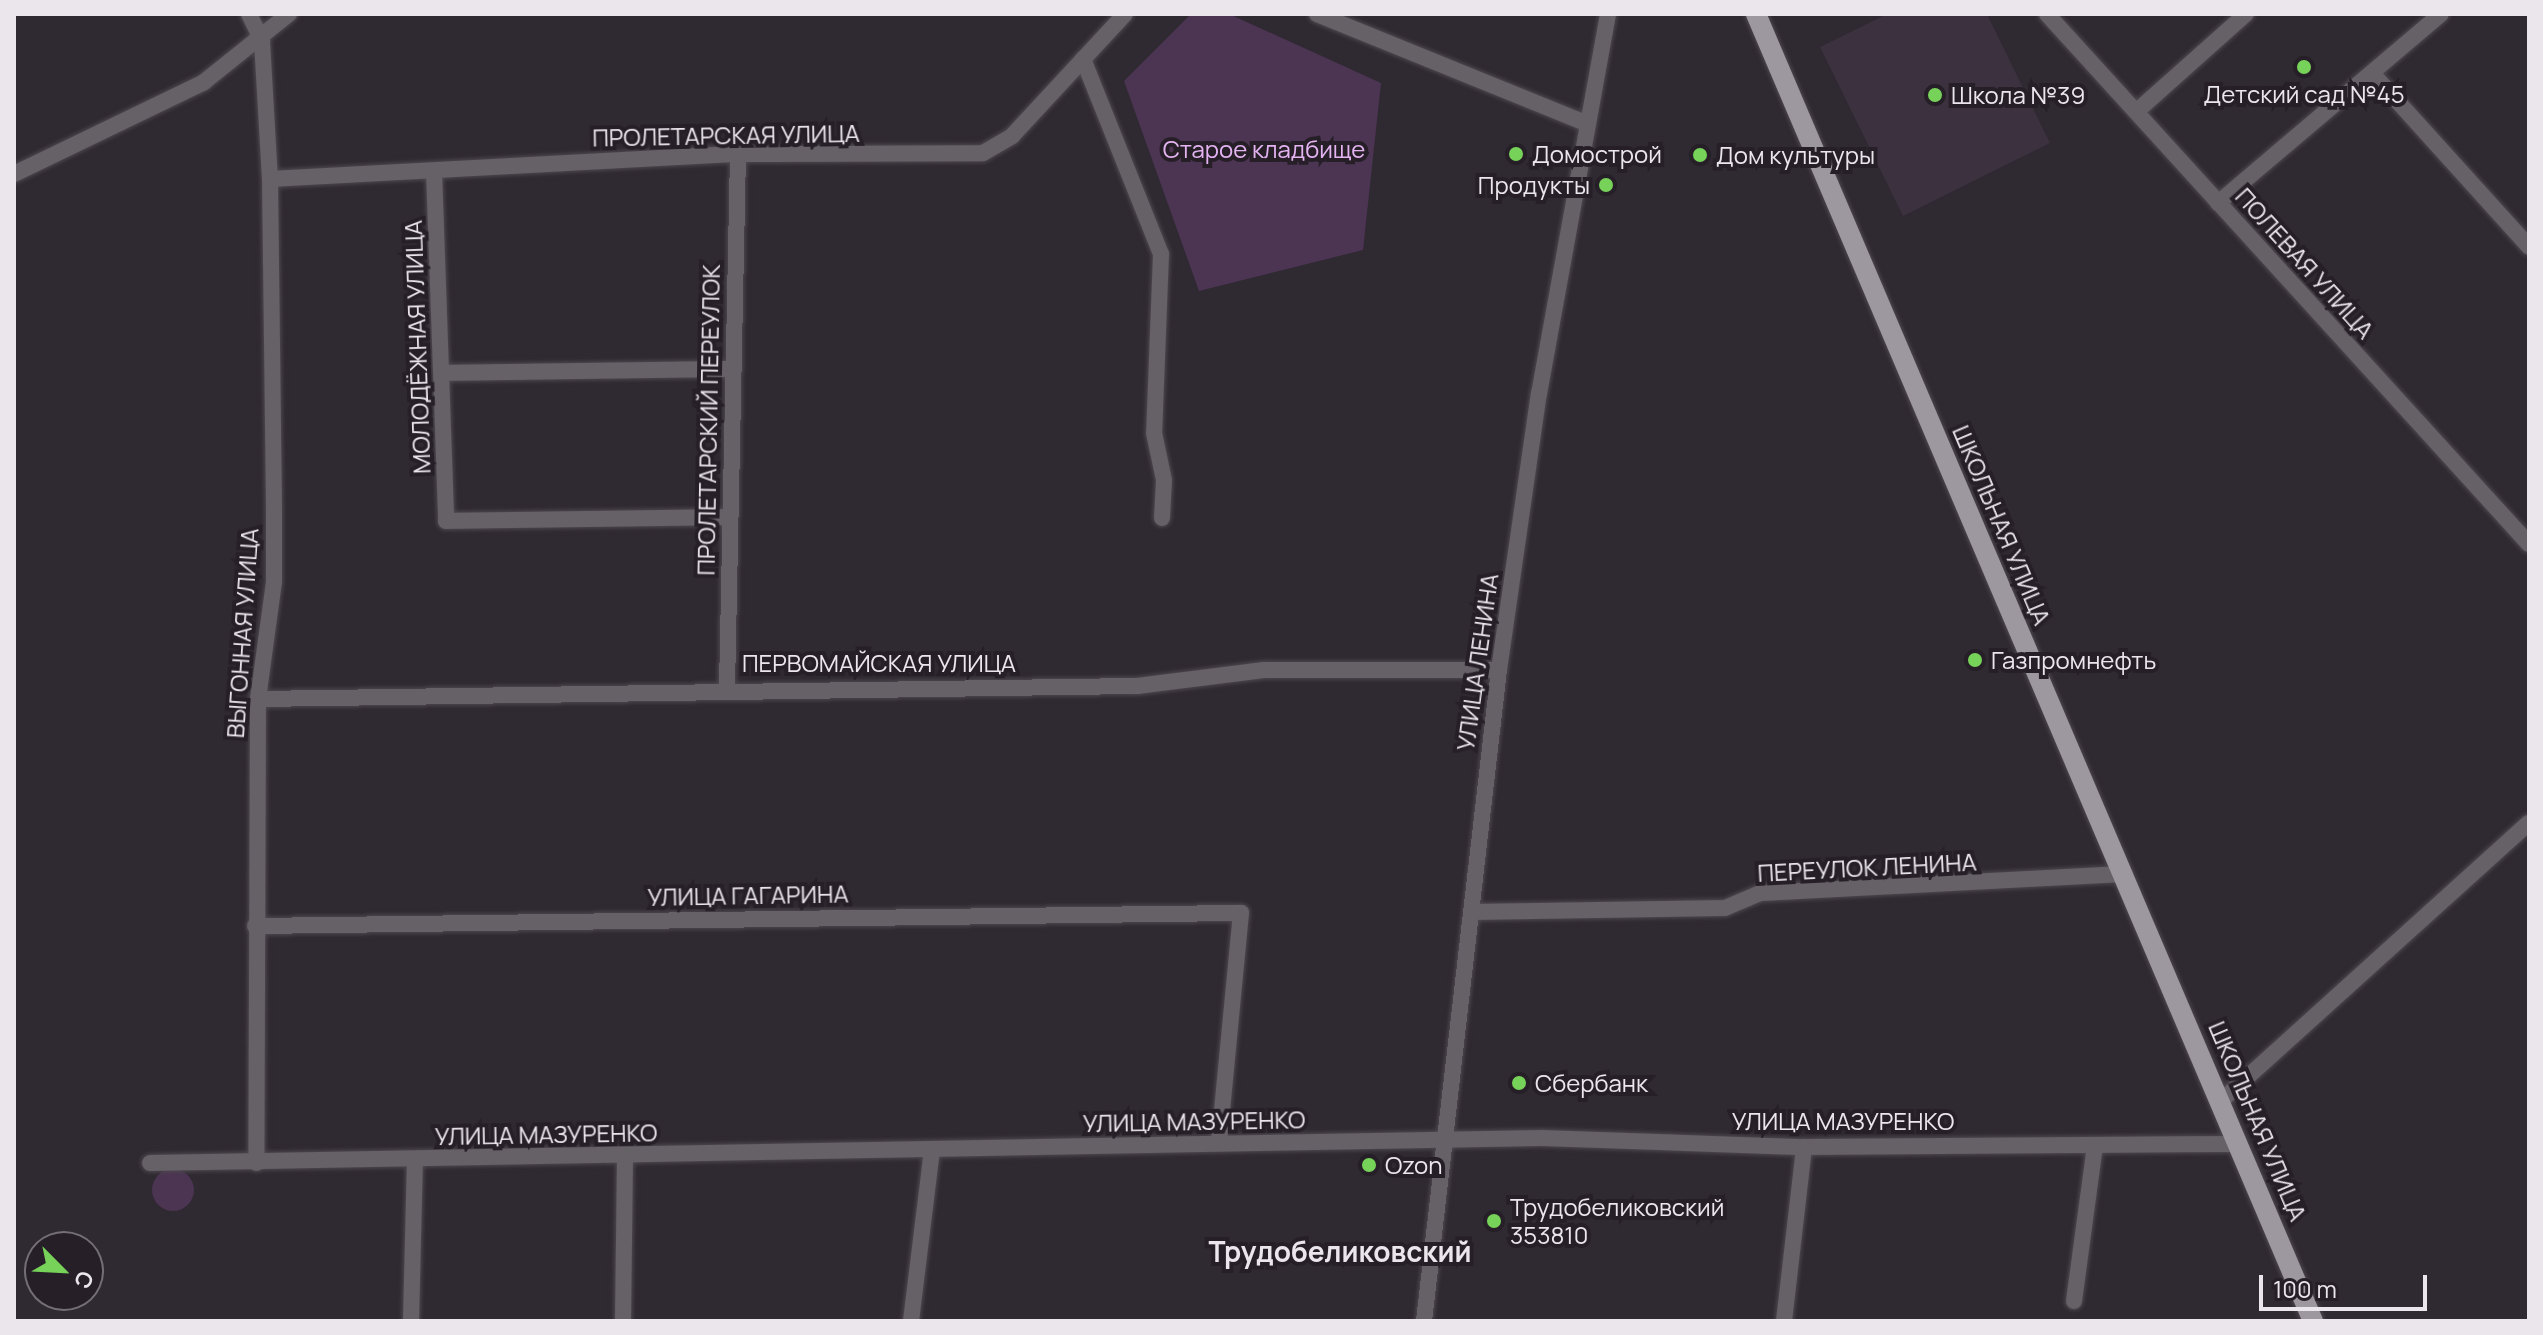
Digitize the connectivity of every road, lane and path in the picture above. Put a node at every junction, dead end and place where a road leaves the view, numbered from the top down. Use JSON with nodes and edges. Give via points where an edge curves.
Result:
{"nodes":[{"id":1,"x":249,"y":14,"type":"edge"},
{"id":2,"x":289,"y":14,"type":"edge"},
{"id":3,"x":1125,"y":14,"type":"edge"},
{"id":4,"x":1317,"y":14,"type":"edge"},
{"id":5,"x":1608,"y":14,"type":"edge"},
{"id":6,"x":1756,"y":14,"type":"edge"},
{"id":7,"x":2047,"y":14,"type":"edge"},
{"id":8,"x":2246,"y":14,"type":"edge"},
{"id":9,"x":2441,"y":14,"type":"edge"},
{"id":10,"x":262,"y":41,"type":"junction"},
{"id":11,"x":1083,"y":59,"type":"junction"},
{"id":12,"x":2372,"y":73,"type":"junction"},
{"id":13,"x":2137,"y":111,"type":"junction"},
{"id":14,"x":1588,"y":124,"type":"junction"},
{"id":15,"x":738,"y":154,"type":"junction"},
{"id":16,"x":434,"y":171,"type":"junction"},
{"id":17,"x":14,"y":174,"type":"edge"},
{"id":18,"x":270,"y":179,"type":"junction"},
{"id":19,"x":2218,"y":203,"type":"junction"},
{"id":20,"x":2529,"y":247,"type":"edge"},
{"id":21,"x":733,"y":369,"type":"junction"},
{"id":22,"x":445,"y":373,"type":"junction"},
{"id":23,"x":728,"y":517,"type":"junction"},
{"id":24,"x":1162,"y":518,"type":"dead end"},
{"id":25,"x":2529,"y":544,"type":"edge"},
{"id":26,"x":1499,"y":670,"type":"junction"},
{"id":27,"x":727,"y":688,"type":"junction"},
{"id":28,"x":258,"y":699,"type":"junction"},
{"id":29,"x":2529,"y":823,"type":"edge"},
{"id":30,"x":2125,"y":874,"type":"junction"},
{"id":31,"x":1471,"y":912,"type":"junction"},
{"id":32,"x":255,"y":926,"type":"junction"},
{"id":33,"x":2222,"y":1100,"type":"junction"},
{"id":34,"x":1446,"y":1140,"type":"junction"},
{"id":35,"x":1219,"y":1143,"type":"junction"},
{"id":36,"x":2239,"y":1144,"type":"junction"},
{"id":37,"x":2095,"y":1145,"type":"junction"},
{"id":38,"x":1804,"y":1147,"type":"junction"},
{"id":39,"x":932,"y":1150,"type":"junction"},
{"id":40,"x":625,"y":1157,"type":"junction"},
{"id":41,"x":415,"y":1160,"type":"junction"},
{"id":42,"x":150,"y":1163,"type":"dead end"},
{"id":43,"x":256,"y":1163,"type":"junction"},
{"id":44,"x":2074,"y":1301,"type":"dead end"},
{"id":45,"x":411,"y":1321,"type":"edge"},
{"id":46,"x":623,"y":1321,"type":"edge"},
{"id":47,"x":911,"y":1321,"type":"edge"},
{"id":48,"x":1424,"y":1321,"type":"edge"},
{"id":49,"x":1784,"y":1321,"type":"edge"},
{"id":50,"x":2313,"y":1321,"type":"edge"}],
"edges":[{"from":1,"to":10,"type":"street","name":"ВЫГОННАЯ УЛИЦА"},
{"from":2,"to":10,"type":"street"},
{"from":3,"to":11,"type":"street","name":"ПРОЛЕТАРСКАЯ УЛИЦА"},
{"from":4,"to":14,"type":"street"},
{"from":5,"to":14,"type":"street","name":"УЛИЦА ЛЕНИНА"},
{"from":6,"to":30,"type":"main road","name":"ШКОЛЬНАЯ УЛИЦА"},
{"from":7,"to":13,"type":"street","name":"ПОЛЕВАЯ УЛИЦА"},
{"from":8,"to":13,"type":"street"},
{"from":9,"to":12,"type":"street"},
{"from":10,"to":17,"type":"street","via":[[204,82]]},
{"from":10,"to":18,"type":"street","name":"ВЫГОННАЯ УЛИЦА"},
{"from":11,"to":15,"type":"street","name":"ПРОЛЕТАРСКАЯ УЛИЦА","via":[[998,150],[954,157]]},
{"from":11,"to":24,"type":"street","via":[[1161,254],[1154,433],[1164,480]]},
{"from":12,"to":19,"type":"street"},
{"from":12,"to":20,"type":"street"},
{"from":13,"to":19,"type":"street","name":"ПОЛЕВАЯ УЛИЦА"},
{"from":14,"to":26,"type":"street","name":"УЛИЦА ЛЕНИНА"},
{"from":15,"to":16,"type":"street","name":"ПРОЛЕТАРСКАЯ УЛИЦА"},
{"from":15,"to":21,"type":"street","name":"ПРОЛЕТАРСКИЙ ПЕРЕУЛОК"},
{"from":16,"to":18,"type":"street","name":"ПРОЛЕТАРСКАЯ УЛИЦА"},
{"from":16,"to":22,"type":"street","name":"МОЛОДЁЖНАЯ УЛИЦА"},
{"from":18,"to":28,"type":"street","name":"ВЫГОННАЯ УЛИЦА","via":[[274,582]]},
{"from":19,"to":25,"type":"street","name":"ПОЛЕВАЯ УЛИЦА"},
{"from":21,"to":22,"type":"street"},
{"from":21,"to":23,"type":"street","name":"ПРОЛЕТАРСКИЙ ПЕРЕУЛОК"},
{"from":22,"to":23,"type":"street","name":"МОЛОДЁЖНАЯ УЛИЦА","via":[[446,521]]},
{"from":23,"to":27,"type":"street","name":"ПРОЛЕТАРСКИЙ ПЕРЕУЛОК"},
{"from":26,"to":27,"type":"street","name":"ПЕРВОМАЙСКАЯ УЛИЦА","via":[[1264,670],[1137,686]]},
{"from":26,"to":31,"type":"street","name":"УЛИЦА ЛЕНИНА"},
{"from":27,"to":28,"type":"street","name":"ПЕРВОМАЙСКАЯ УЛИЦА"},
{"from":28,"to":32,"type":"street","name":"ВЫГОННАЯ УЛИЦА"},
{"from":29,"to":33,"type":"street"},
{"from":30,"to":31,"type":"street","name":"ПЕРЕУЛОК ЛЕНИНА","via":[[1760,893],[1725,908]]},
{"from":30,"to":33,"type":"main road","name":"ШКОЛЬНАЯ УЛИЦА"},
{"from":31,"to":34,"type":"street","name":"УЛИЦА ЛЕНИНА"},
{"from":32,"to":35,"type":"street","name":"УЛИЦА ГАГАРИНА","via":[[1241,913]]},
{"from":32,"to":43,"type":"street","name":"ВЫГОННАЯ УЛИЦА"},
{"from":33,"to":36,"type":"main road","name":"ШКОЛЬНАЯ УЛИЦА"},
{"from":34,"to":35,"type":"street","name":"УЛИЦА МАЗУРЕНКО"},
{"from":34,"to":38,"type":"street","name":"УЛИЦА МАЗУРЕНКО"},
{"from":34,"to":48,"type":"street","name":"УЛИЦА ЛЕНИНА"},
{"from":35,"to":39,"type":"street","name":"УЛИЦА МАЗУРЕНКО"},
{"from":36,"to":37,"type":"street","name":"УЛИЦА МАЗУРЕНКО"},
{"from":36,"to":50,"type":"main road","name":"ШКОЛЬНАЯ УЛИЦА"},
{"from":37,"to":38,"type":"street","name":"УЛИЦА МАЗУРЕНКО"},
{"from":37,"to":44,"type":"street"},
{"from":38,"to":49,"type":"street"},
{"from":39,"to":40,"type":"street","name":"УЛИЦА МАЗУРЕНКО"},
{"from":39,"to":47,"type":"street"},
{"from":40,"to":41,"type":"street","name":"УЛИЦА МАЗУРЕНКО"},
{"from":40,"to":46,"type":"street"},
{"from":41,"to":43,"type":"street","name":"УЛИЦА МАЗУРЕНКО"},
{"from":41,"to":45,"type":"street"},
{"from":42,"to":43,"type":"street","name":"УЛИЦА МАЗУРЕНКО"}]}
